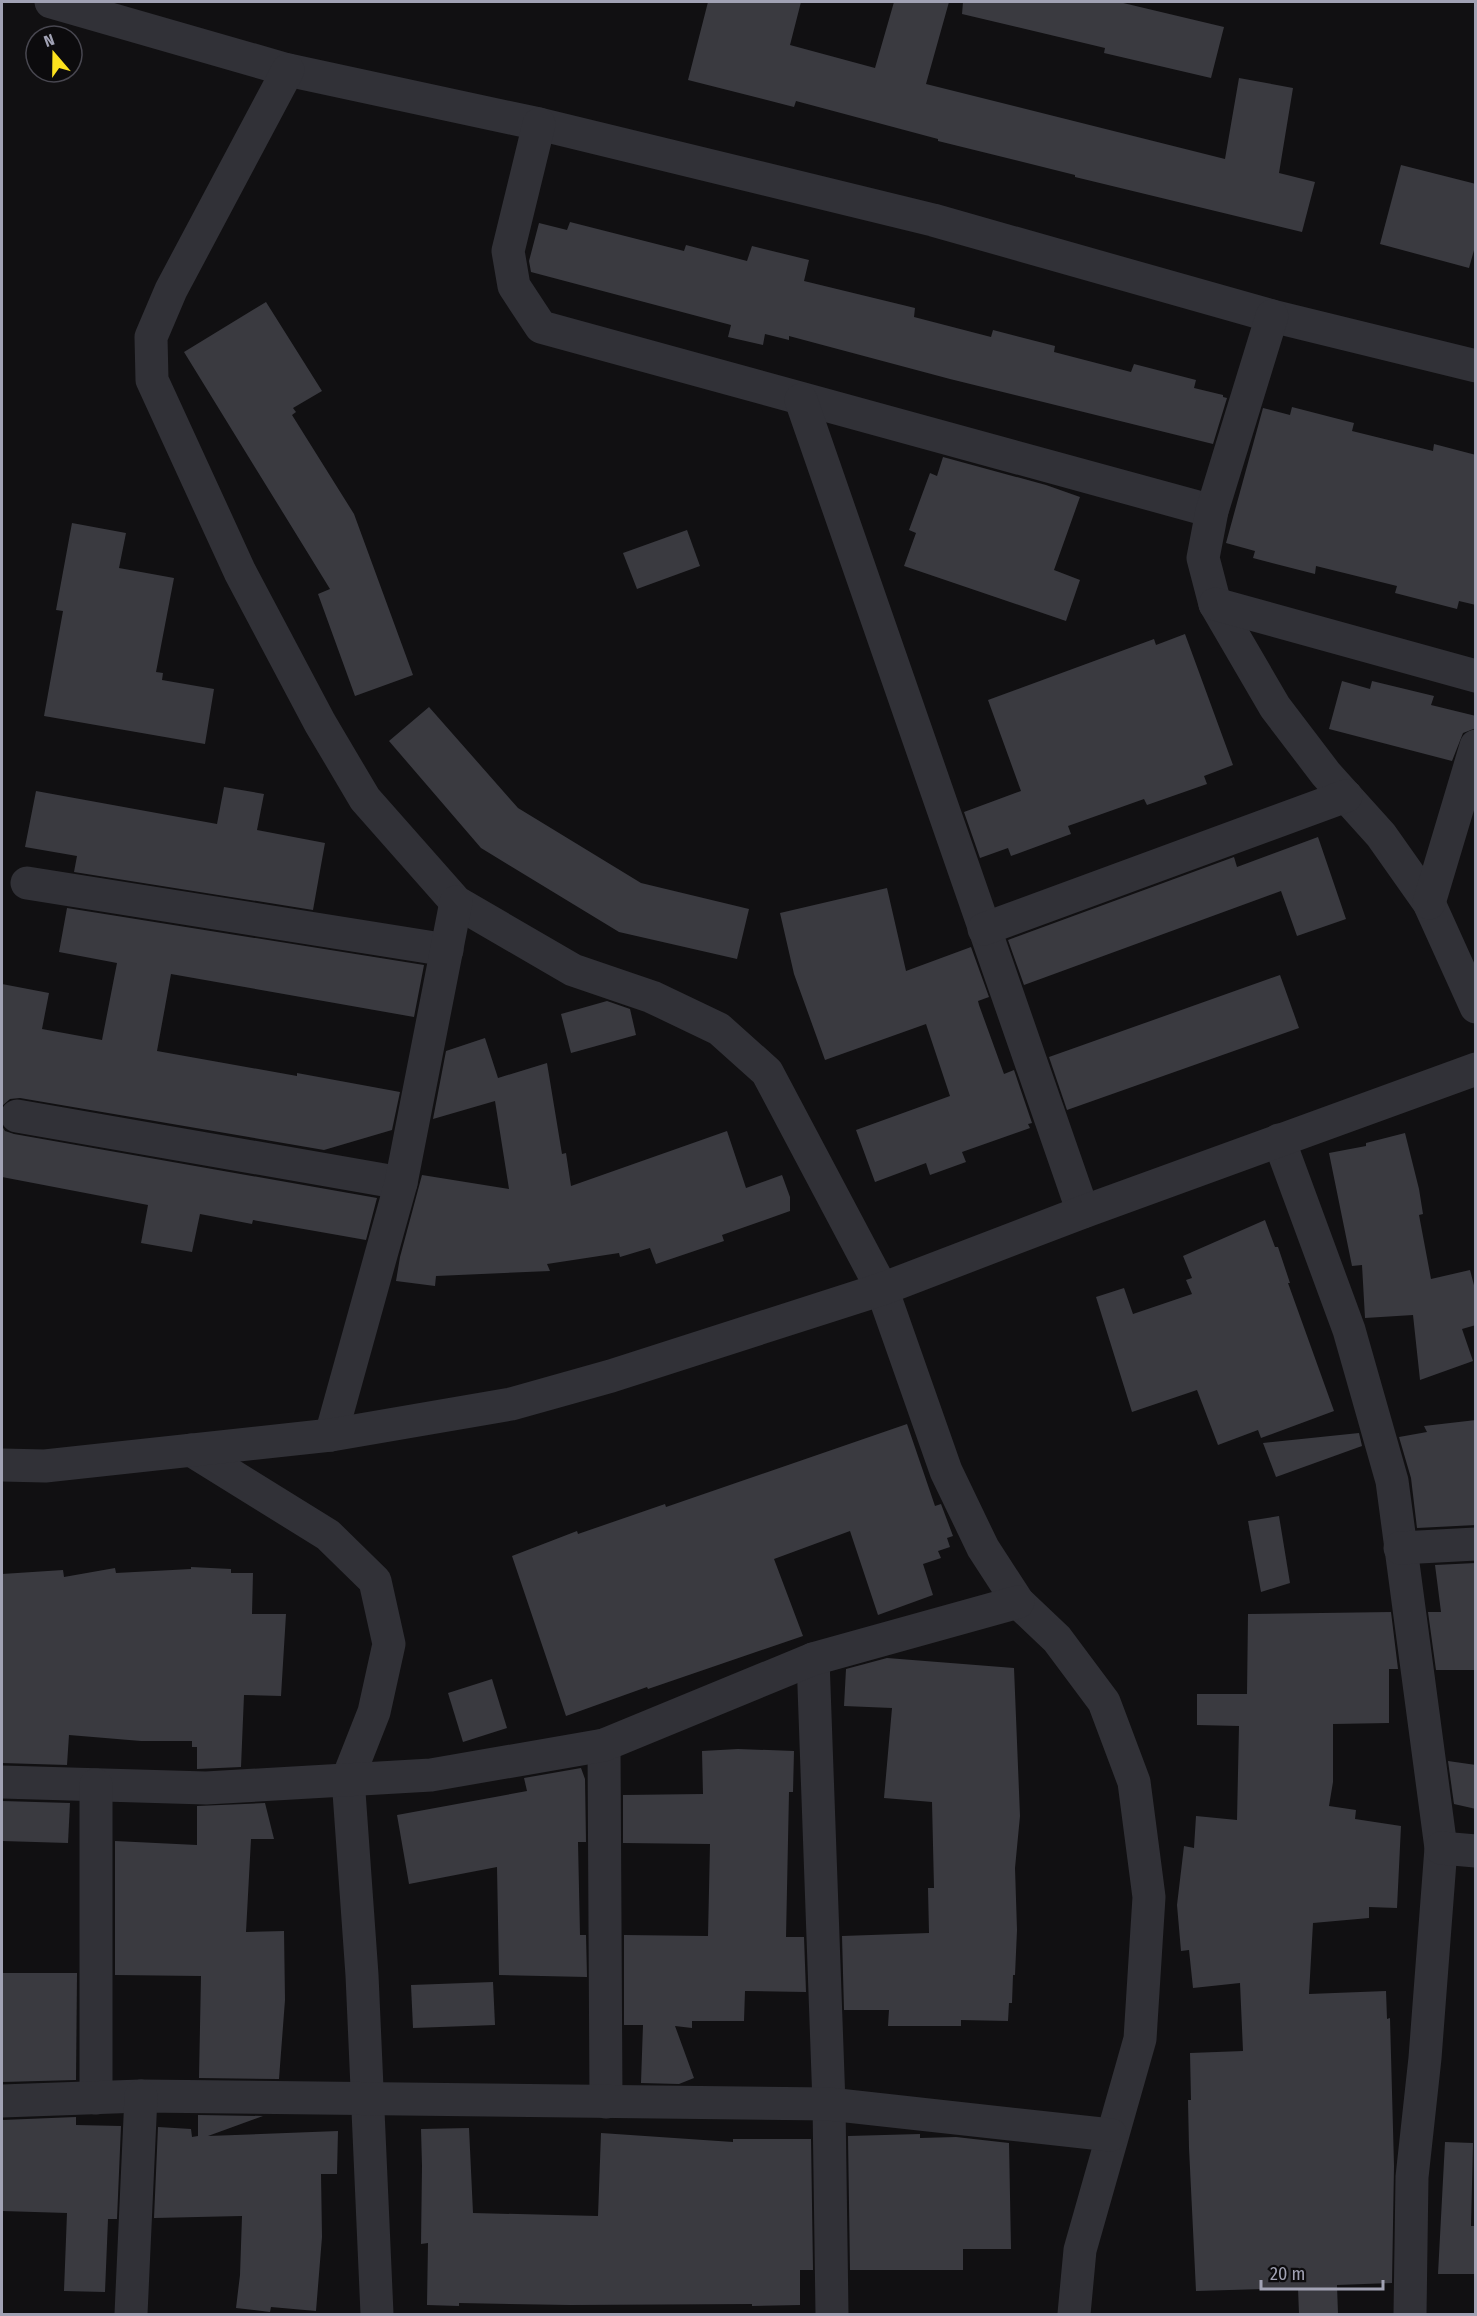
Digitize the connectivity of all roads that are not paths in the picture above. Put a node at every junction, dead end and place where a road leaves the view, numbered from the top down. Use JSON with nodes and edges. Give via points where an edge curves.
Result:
{"nodes":[{"id":1,"x":51,"y":2,"type":"edge"},
{"id":2,"x":288,"y":70,"type":"junction"},
{"id":3,"x":539,"y":124,"type":"junction"},
{"id":4,"x":1272,"y":316,"type":"junction"},
{"id":5,"x":1476,"y":366,"type":"edge"},
{"id":6,"x":801,"y":400,"type":"junction"},
{"id":7,"x":1212,"y":511,"type":"junction"},
{"id":8,"x":1215,"y":604,"type":"junction"},
{"id":9,"x":1476,"y":676,"type":"edge"},
{"id":10,"x":1476,"y":746,"type":"edge"},
{"id":11,"x":1346,"y":796,"type":"junction"},
{"id":12,"x":27,"y":883,"type":"dead end"},
{"id":13,"x":456,"y":902,"type":"junction"},
{"id":14,"x":1429,"y":903,"type":"junction"},
{"id":15,"x":984,"y":929,"type":"junction"},
{"id":16,"x":447,"y":950,"type":"junction"},
{"id":17,"x":1476,"y":1007,"type":"edge"},
{"id":18,"x":1476,"y":1069,"type":"edge"},
{"id":19,"x":17,"y":1116,"type":"dead end"},
{"id":20,"x":1278,"y":1140,"type":"junction"},
{"id":21,"x":401,"y":1183,"type":"junction"},
{"id":22,"x":1083,"y":1212,"type":"junction"},
{"id":23,"x":882,"y":1289,"type":"junction"},
{"id":24,"x":331,"y":1435,"type":"junction"},
{"id":25,"x":192,"y":1450,"type":"junction"},
{"id":26,"x":2,"y":1465,"type":"edge"},
{"id":27,"x":1476,"y":1544,"type":"edge"},
{"id":28,"x":1400,"y":1548,"type":"junction"},
{"id":29,"x":1018,"y":1602,"type":"junction"},
{"id":30,"x":813,"y":1659,"type":"junction"},
{"id":31,"x":604,"y":1745,"type":"junction"},
{"id":32,"x":348,"y":1778,"type":"junction"},
{"id":33,"x":2,"y":1782,"type":"edge"},
{"id":34,"x":96,"y":1785,"type":"junction"},
{"id":35,"x":1441,"y":1848,"type":"junction"},
{"id":36,"x":1476,"y":1851,"type":"edge"},
{"id":37,"x":141,"y":2096,"type":"junction"},
{"id":38,"x":96,"y":2098,"type":"junction"},
{"id":39,"x":2,"y":2100,"type":"edge"},
{"id":40,"x":366,"y":2100,"type":"junction"},
{"id":41,"x":606,"y":2102,"type":"junction"},
{"id":42,"x":829,"y":2104,"type":"junction"},
{"id":43,"x":1111,"y":2135,"type":"junction"},
{"id":44,"x":131,"y":2314,"type":"edge"},
{"id":45,"x":377,"y":2314,"type":"edge"},
{"id":46,"x":832,"y":2314,"type":"edge"},
{"id":47,"x":1074,"y":2314,"type":"edge"},
{"id":48,"x":1410,"y":2314,"type":"edge"}],
"edges":[{"from":1,"to":2,"type":"street"},
{"from":2,"to":3,"type":"street"},
{"from":2,"to":13,"type":"street","via":[[171,290],[151,337],[152,380],[240,572],[320,723],[365,799]]},
{"from":3,"to":4,"type":"street","via":[[933,220]]},
{"from":3,"to":6,"type":"street","via":[[508,251],[514,286],[541,327]]},
{"from":4,"to":5,"type":"street"},
{"from":4,"to":7,"type":"street"},
{"from":6,"to":7,"type":"street"},
{"from":6,"to":15,"type":"street"},
{"from":7,"to":8,"type":"street","via":[[1203,558]]},
{"from":8,"to":9,"type":"street"},
{"from":8,"to":11,"type":"street","via":[[1275,707]]},
{"from":10,"to":14,"type":"street"},
{"from":11,"to":14,"type":"street","via":[[1382,835]]},
{"from":11,"to":15,"type":"street"},
{"from":12,"to":16,"type":"street"},
{"from":13,"to":16,"type":"street"},
{"from":13,"to":23,"type":"street","via":[[573,970],[652,997],[719,1029],[767,1072]]},
{"from":14,"to":17,"type":"street"},
{"from":15,"to":22,"type":"street"},
{"from":16,"to":21,"type":"street"},
{"from":18,"to":20,"type":"street"},
{"from":19,"to":21,"type":"street"},
{"from":20,"to":22,"type":"street"},
{"from":20,"to":28,"type":"street","via":[[1349,1330],[1392,1481]]},
{"from":21,"to":24,"type":"street"},
{"from":22,"to":23,"type":"street"},
{"from":23,"to":24,"type":"street","via":[[511,1404]]},
{"from":23,"to":29,"type":"street","via":[[946,1471],[983,1548]]},
{"from":24,"to":25,"type":"street"},
{"from":25,"to":26,"type":"street","via":[[45,1466]]},
{"from":25,"to":32,"type":"street","via":[[328,1534],[375,1581],[388,1644],[374,1712]]},
{"from":27,"to":28,"type":"street"},
{"from":28,"to":35,"type":"street"},
{"from":29,"to":30,"type":"street"},
{"from":29,"to":43,"type":"street","via":[[1057,1639],[1104,1702],[1134,1782],[1149,1897],[1140,2039]]},
{"from":30,"to":31,"type":"street"},
{"from":30,"to":42,"type":"street"},
{"from":31,"to":32,"type":"street","via":[[431,1775]]},
{"from":31,"to":41,"type":"street"},
{"from":32,"to":34,"type":"street","via":[[206,1788]]},
{"from":32,"to":40,"type":"street"},
{"from":33,"to":34,"type":"street"},
{"from":34,"to":38,"type":"street"},
{"from":35,"to":36,"type":"street"},
{"from":35,"to":48,"type":"street","via":[[1412,2177]]},
{"from":37,"to":38,"type":"street"},
{"from":37,"to":40,"type":"street"},
{"from":37,"to":44,"type":"street"},
{"from":38,"to":39,"type":"street"},
{"from":40,"to":41,"type":"street"},
{"from":40,"to":45,"type":"street"},
{"from":41,"to":42,"type":"street"},
{"from":42,"to":43,"type":"street"},
{"from":42,"to":46,"type":"street"},
{"from":43,"to":47,"type":"street","via":[[1080,2250]]}]}
